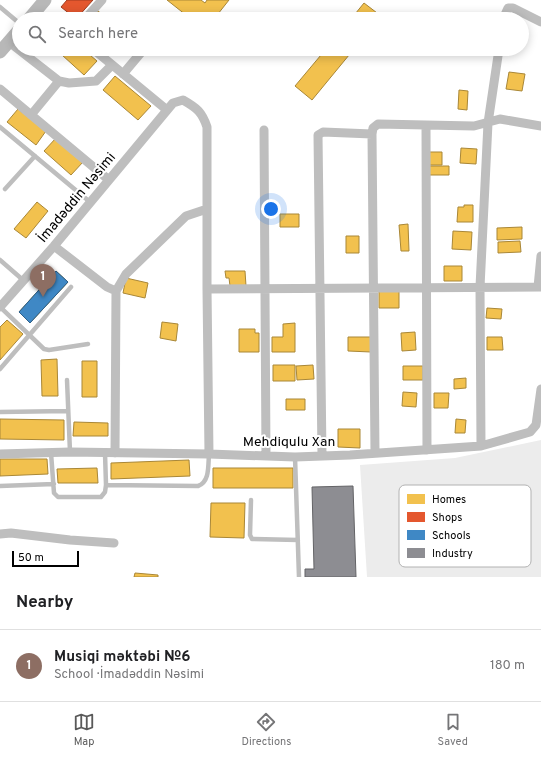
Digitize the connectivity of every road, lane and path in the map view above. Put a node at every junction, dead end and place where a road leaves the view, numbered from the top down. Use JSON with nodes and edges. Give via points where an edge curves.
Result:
{"nodes":[{"id":1,"x":45,"y":0,"type":"edge"},
{"id":2,"x":102,"y":0,"type":"edge"},
{"id":3,"x":0,"y":7,"type":"edge"},
{"id":4,"x":34,"y":12,"type":"edge"},
{"id":5,"x":91,"y":12,"type":"edge"},
{"id":6,"x":506,"y":12,"type":"edge"},
{"id":7,"x":521,"y":12,"type":"edge"},
{"id":8,"x":529,"y":16,"type":"edge"},
{"id":9,"x":12,"y":17,"type":"edge"},
{"id":10,"x":541,"y":22,"type":"edge"},
{"id":11,"x":12,"y":38,"type":"edge"},
{"id":12,"x":9,"y":42,"type":"junction"},
{"id":13,"x":12,"y":44,"type":"edge"},
{"id":14,"x":0,"y":52,"type":"edge"},
{"id":15,"x":27,"y":56,"type":"edge"},
{"id":16,"x":101,"y":56,"type":"edge"},
{"id":17,"x":138,"y":56,"type":"edge"},
{"id":18,"x":498,"y":56,"type":"edge"},
{"id":19,"x":112,"y":65,"type":"junction"},
{"id":20,"x":123,"y":74,"type":"junction"},
{"id":21,"x":59,"y":81,"type":"junction"},
{"id":22,"x":0,"y":89,"type":"edge"},
{"id":23,"x":170,"y":107,"type":"junction"},
{"id":24,"x":31,"y":115,"type":"junction"},
{"id":25,"x":488,"y":122,"type":"junction"},
{"id":26,"x":426,"y":125,"type":"junction"},
{"id":27,"x":541,"y":126,"type":"edge"},
{"id":28,"x":0,"y":127,"type":"edge"},
{"id":29,"x":264,"y":130,"type":"dead end"},
{"id":30,"x":372,"y":134,"type":"junction"},
{"id":31,"x":35,"y":156,"type":"junction"},
{"id":32,"x":109,"y":180,"type":"junction"},
{"id":33,"x":5,"y":189,"type":"dead end"},
{"id":34,"x":90,"y":202,"type":"junction"},
{"id":35,"x":207,"y":209,"type":"junction"},
{"id":36,"x":54,"y":246,"type":"junction"},
{"id":37,"x":541,"y":256,"type":"edge"},
{"id":38,"x":0,"y":260,"type":"edge"},
{"id":39,"x":23,"y":280,"type":"junction"},
{"id":40,"x":71,"y":287,"type":"dead end"},
{"id":41,"x":480,"y":287,"type":"junction"},
{"id":42,"x":540,"y":287,"type":"edge"},
{"id":43,"x":320,"y":288,"type":"junction"},
{"id":44,"x":373,"y":288,"type":"junction"},
{"id":45,"x":426,"y":288,"type":"junction"},
{"id":46,"x":206,"y":289,"type":"junction"},
{"id":47,"x":266,"y":289,"type":"junction"},
{"id":48,"x":116,"y":291,"type":"junction"},
{"id":49,"x":0,"y":307,"type":"edge"},
{"id":50,"x":29,"y":336,"type":"junction"},
{"id":51,"x":88,"y":344,"type":"dead end"},
{"id":52,"x":0,"y":370,"type":"edge"},
{"id":53,"x":67,"y":380,"type":"dead end"},
{"id":54,"x":541,"y":389,"type":"edge"},
{"id":55,"x":68,"y":411,"type":"junction"},
{"id":56,"x":0,"y":412,"type":"edge"},
{"id":57,"x":481,"y":446,"type":"junction"},
{"id":58,"x":427,"y":450,"type":"junction"},
{"id":59,"x":70,"y":452,"type":"junction"},
{"id":60,"x":51,"y":453,"type":"junction"},
{"id":61,"x":105,"y":453,"type":"junction"},
{"id":62,"x":115,"y":453,"type":"junction"},
{"id":63,"x":375,"y":453,"type":"junction"},
{"id":64,"x":0,"y":454,"type":"edge"},
{"id":65,"x":209,"y":454,"type":"junction"},
{"id":66,"x":266,"y":456,"type":"junction"},
{"id":67,"x":322,"y":456,"type":"junction"},
{"id":68,"x":295,"y":457,"type":"junction"},
{"id":69,"x":54,"y":484,"type":"junction"},
{"id":70,"x":106,"y":485,"type":"junction"},
{"id":71,"x":0,"y":486,"type":"edge"},
{"id":72,"x":251,"y":500,"type":"dead end"},
{"id":73,"x":0,"y":534,"type":"edge"},
{"id":74,"x":298,"y":540,"type":"junction"},
{"id":75,"x":114,"y":543,"type":"dead end"},
{"id":76,"x":300,"y":577,"type":"edge"}],
"edges":[{"from":1,"to":4,"type":"main road"},
{"from":2,"to":5,"type":"street"},
{"from":3,"to":9,"type":"lane"},
{"from":6,"to":7,"type":"street","via":[[508,8]]},
{"from":8,"to":10,"type":"street"},
{"from":11,"to":12,"type":"main road"},
{"from":12,"to":13,"type":"street"},
{"from":12,"to":14,"type":"main road"},
{"from":15,"to":21,"type":"street"},
{"from":16,"to":19,"type":"street"},
{"from":17,"to":20,"type":"street"},
{"from":18,"to":25,"type":"street"},
{"from":19,"to":20,"type":"street"},
{"from":19,"to":21,"type":"street","via":[[96,81]]},
{"from":20,"to":23,"type":"street"},
{"from":21,"to":24,"type":"street"},
{"from":22,"to":24,"type":"street"},
{"from":23,"to":32,"type":"street","name":"İmadəddin Nəsimi"},
{"from":23,"to":35,"type":"street","via":[[183,100],[203,115],[207,127]]},
{"from":24,"to":32,"type":"street"},
{"from":25,"to":26,"type":"street","via":[[474,126]]},
{"from":25,"to":27,"type":"street","via":[[500,119]]},
{"from":25,"to":41,"type":"street"},
{"from":26,"to":30,"type":"street","via":[[378,124],[373,128]]},
{"from":26,"to":45,"type":"street"},
{"from":28,"to":31,"type":"lane"},
{"from":29,"to":47,"type":"street"},
{"from":30,"to":43,"type":"street","via":[[323,132],[318,135]]},
{"from":30,"to":44,"type":"street"},
{"from":31,"to":33,"type":"lane"},
{"from":31,"to":34,"type":"lane"},
{"from":32,"to":34,"type":"street","name":"İmadəddin Nəsimi"},
{"from":34,"to":36,"type":"street","name":"İmadəddin Nəsimi"},
{"from":35,"to":46,"type":"street"},
{"from":35,"to":48,"type":"street","via":[[186,216],[126,274]]},
{"from":36,"to":39,"type":"street","name":"İmadəddin Nəsimi"},
{"from":36,"to":48,"type":"street","via":[[107,287]]},
{"from":37,"to":42,"type":"street"},
{"from":38,"to":39,"type":"lane"},
{"from":39,"to":49,"type":"street","name":"İmadəddin Nəsimi"},
{"from":40,"to":50,"type":"lane"},
{"from":41,"to":42,"type":"street"},
{"from":41,"to":45,"type":"street"},
{"from":41,"to":57,"type":"street"},
{"from":43,"to":44,"type":"street"},
{"from":43,"to":47,"type":"street"},
{"from":43,"to":67,"type":"street"},
{"from":44,"to":45,"type":"street"},
{"from":44,"to":63,"type":"street"},
{"from":45,"to":58,"type":"street"},
{"from":46,"to":47,"type":"street"},
{"from":46,"to":65,"type":"street"},
{"from":47,"to":66,"type":"street"},
{"from":48,"to":62,"type":"street"},
{"from":49,"to":50,"type":"lane"},
{"from":50,"to":51,"type":"lane","via":[[44,349],[49,350]]},
{"from":50,"to":52,"type":"lane"},
{"from":53,"to":55,"type":"lane"},
{"from":54,"to":57,"type":"street","name":"Mehdiqulu Xan","via":[[536,425],[530,432]]},
{"from":55,"to":56,"type":"lane"},
{"from":55,"to":59,"type":"lane"},
{"from":57,"to":58,"type":"street","name":"Mehdiqulu Xan"},
{"from":58,"to":63,"type":"street","name":"Mehdiqulu Xan"},
{"from":59,"to":60,"type":"street","name":"Mehdiqulu Xan"},
{"from":59,"to":61,"type":"street","name":"Mehdiqulu Xan"},
{"from":60,"to":64,"type":"street","name":"Mehdiqulu Xan"},
{"from":60,"to":69,"type":"lane"},
{"from":61,"to":62,"type":"street","name":"Mehdiqulu Xan"},
{"from":61,"to":70,"type":"lane"},
{"from":62,"to":65,"type":"street","name":"Mehdiqulu Xan"},
{"from":63,"to":67,"type":"street","name":"Mehdiqulu Xan"},
{"from":65,"to":66,"type":"street","name":"Mehdiqulu Xan"},
{"from":65,"to":70,"type":"lane","via":[[206,479],[198,486]]},
{"from":66,"to":68,"type":"street","name":"Mehdiqulu Xan"},
{"from":67,"to":68,"type":"street","name":"Mehdiqulu Xan"},
{"from":68,"to":74,"type":"lane"},
{"from":69,"to":70,"type":"lane","via":[[54,493],[58,497],[101,497]]},
{"from":69,"to":71,"type":"lane"},
{"from":72,"to":74,"type":"lane","via":[[252,539]]},
{"from":73,"to":75,"type":"street"},
{"from":74,"to":76,"type":"lane"}]}
